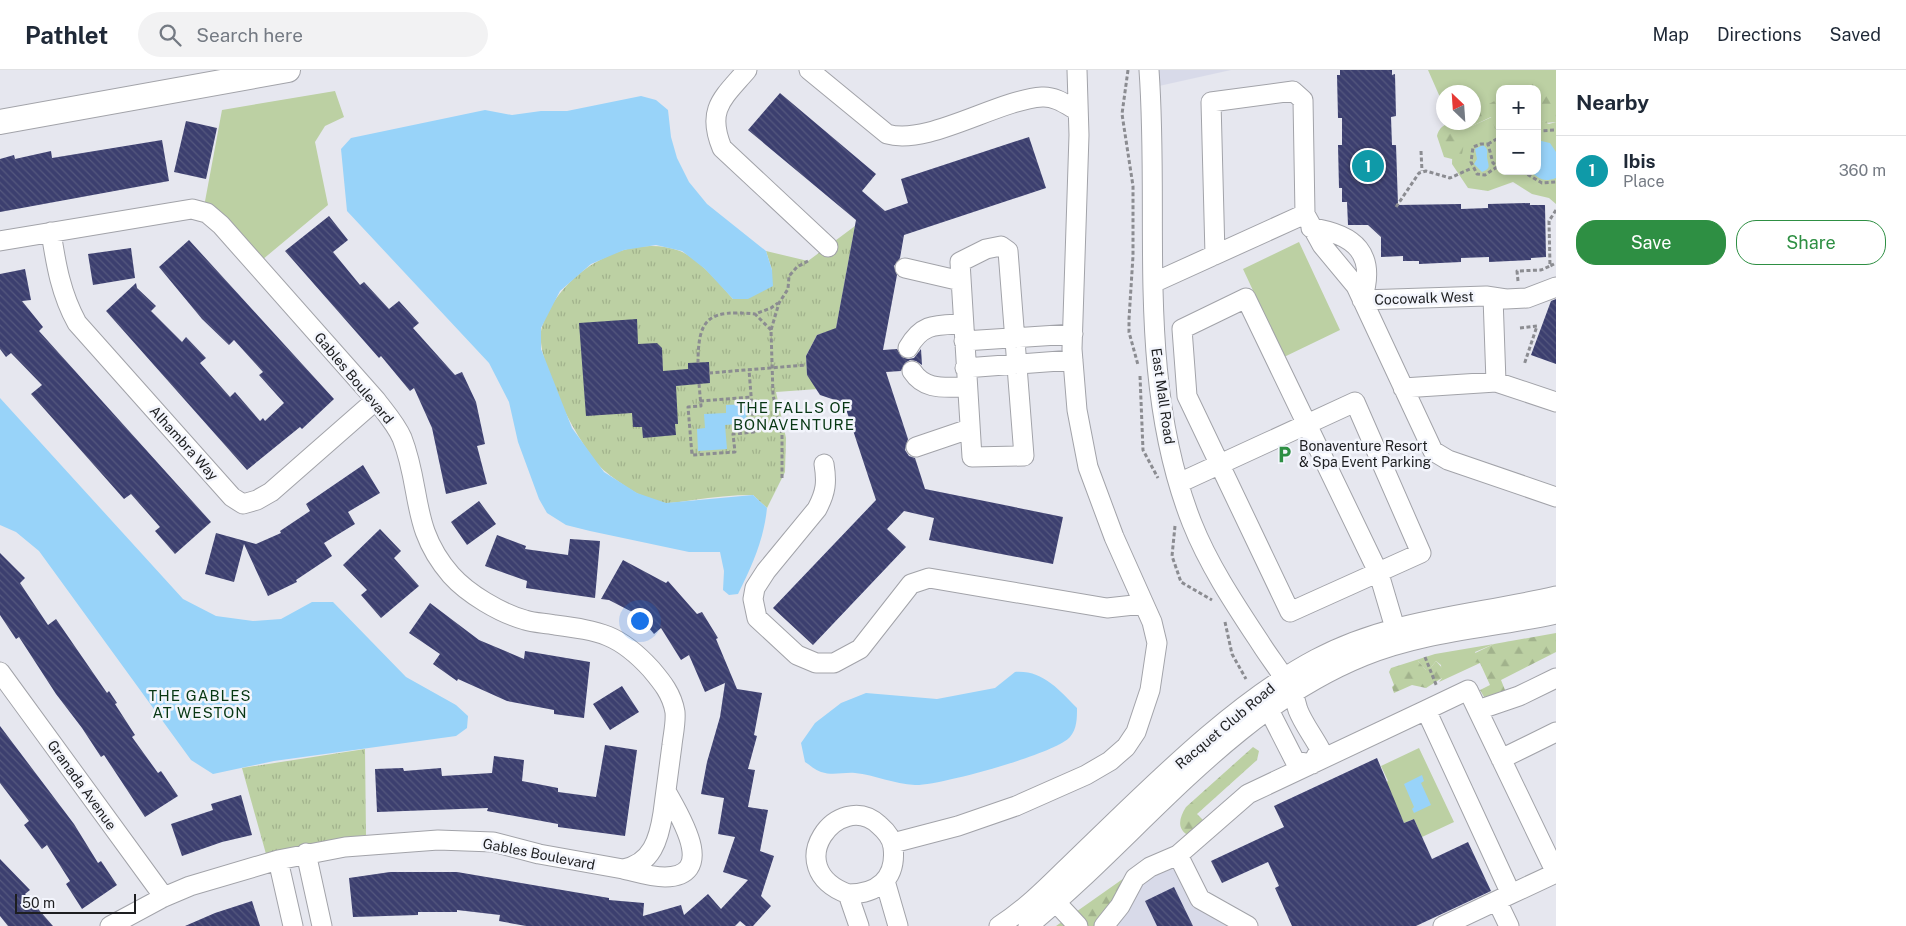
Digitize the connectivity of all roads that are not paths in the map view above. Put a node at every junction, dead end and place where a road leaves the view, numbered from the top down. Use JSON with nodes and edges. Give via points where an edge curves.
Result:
{"nodes":[{"id":1,"x":288,"y":70,"type":"edge"},
{"id":2,"x":747,"y":70,"type":"edge"},
{"id":3,"x":809,"y":70,"type":"edge"},
{"id":4,"x":1077,"y":70,"type":"edge"},
{"id":5,"x":1149,"y":70,"type":"edge"},
{"id":6,"x":1078,"y":110,"type":"junction"},
{"id":7,"x":0,"y":122,"type":"edge"},
{"id":8,"x":1308,"y":221,"type":"junction"},
{"id":9,"x":50,"y":232,"type":"junction"},
{"id":10,"x":0,"y":242,"type":"edge"},
{"id":11,"x":828,"y":247,"type":"dead end"},
{"id":12,"x":1214,"y":255,"type":"junction"},
{"id":13,"x":906,"y":268,"type":"dead end"},
{"id":14,"x":961,"y":281,"type":"junction"},
{"id":15,"x":1153,"y":283,"type":"junction"},
{"id":16,"x":1556,"y":287,"type":"edge"},
{"id":17,"x":1493,"y":298,"type":"junction"},
{"id":18,"x":1362,"y":300,"type":"junction"},
{"id":19,"x":963,"y":332,"type":"junction"},
{"id":20,"x":1073,"y":334,"type":"junction"},
{"id":21,"x":1014,"y":338,"type":"junction"},
{"id":22,"x":908,"y":348,"type":"dead end"},
{"id":23,"x":1073,"y":360,"type":"junction"},
{"id":24,"x":1017,"y":364,"type":"junction"},
{"id":25,"x":965,"y":368,"type":"junction"},
{"id":26,"x":912,"y":371,"type":"dead end"},
{"id":27,"x":1496,"y":382,"type":"junction"},
{"id":28,"x":966,"y":387,"type":"junction"},
{"id":29,"x":1403,"y":388,"type":"junction"},
{"id":30,"x":376,"y":400,"type":"junction"},
{"id":31,"x":1556,"y":402,"type":"edge"},
{"id":32,"x":1308,"y":424,"type":"junction"},
{"id":33,"x":970,"y":429,"type":"junction"},
{"id":34,"x":916,"y":447,"type":"dead end"},
{"id":35,"x":824,"y":464,"type":"dead end"},
{"id":36,"x":1219,"y":465,"type":"junction"},
{"id":37,"x":1179,"y":483,"type":"junction"},
{"id":38,"x":1556,"y":497,"type":"edge"},
{"id":39,"x":1379,"y":574,"type":"junction"},
{"id":40,"x":1556,"y":596,"type":"edge"},
{"id":41,"x":1143,"y":604,"type":"junction"},
{"id":42,"x":1556,"y":614,"type":"edge"},
{"id":43,"x":1396,"y":628,"type":"junction"},
{"id":44,"x":0,"y":672,"type":"edge"},
{"id":45,"x":1556,"y":678,"type":"edge"},
{"id":46,"x":1288,"y":685,"type":"junction"},
{"id":47,"x":1269,"y":710,"type":"junction"},
{"id":48,"x":1426,"y":710,"type":"junction"},
{"id":49,"x":1478,"y":710,"type":"junction"},
{"id":50,"x":1556,"y":732,"type":"edge"},
{"id":51,"x":1501,"y":759,"type":"junction"},
{"id":52,"x":1312,"y":764,"type":"junction"},
{"id":53,"x":666,"y":791,"type":"junction"},
{"id":54,"x":893,"y":844,"type":"junction"},
{"id":55,"x":306,"y":853,"type":"junction"},
{"id":56,"x":1178,"y":855,"type":"junction"},
{"id":57,"x":278,"y":860,"type":"junction"},
{"id":58,"x":623,"y":870,"type":"junction"},
{"id":59,"x":885,"y":882,"type":"junction"},
{"id":60,"x":848,"y":894,"type":"junction"},
{"id":61,"x":1051,"y":896,"type":"junction"},
{"id":62,"x":164,"y":897,"type":"junction"},
{"id":63,"x":1504,"y":897,"type":"junction"},
{"id":64,"x":110,"y":926,"type":"edge"},
{"id":65,"x":293,"y":926,"type":"edge"},
{"id":66,"x":322,"y":926,"type":"edge"},
{"id":67,"x":859,"y":926,"type":"edge"},
{"id":68,"x":898,"y":926,"type":"edge"},
{"id":69,"x":999,"y":926,"type":"edge"},
{"id":70,"x":1028,"y":926,"type":"edge"},
{"id":71,"x":1078,"y":926,"type":"edge"},
{"id":72,"x":1104,"y":926,"type":"edge"},
{"id":73,"x":1248,"y":926,"type":"edge"},
{"id":74,"x":1443,"y":926,"type":"edge"},
{"id":75,"x":1509,"y":926,"type":"edge"}],
"edges":[{"from":1,"to":7,"type":"main road"},
{"from":2,"to":11,"type":"street","via":[[720,102],[715,116],[715,131],[722,148]]},
{"from":3,"to":6,"type":"street","via":[[887,134],[898,137],[928,132],[1014,103],[1043,97]]},
{"from":4,"to":6,"type":"street"},
{"from":5,"to":15,"type":"street","name":"East Mall Road"},
{"from":6,"to":20,"type":"street"},
{"from":8,"to":12,"type":"street"},
{"from":8,"to":12,"type":"street","via":[[1303,100],[1293,91],[1211,102]]},
{"from":8,"to":18,"type":"street","via":[[1322,245],[1352,280]]},
{"from":9,"to":10,"type":"street","name":"Gables Boulevard"},
{"from":9,"to":30,"type":"street","name":"Gables Boulevard","via":[[192,209],[207,213],[226,230]]},
{"from":9,"to":30,"type":"street","name":"Alhambra Way","via":[[60,284],[77,323],[232,497],[243,504],[271,492]]},
{"from":12,"to":15,"type":"street"},
{"from":13,"to":14,"type":"street"},
{"from":14,"to":19,"type":"street"},
{"from":14,"to":21,"type":"street","via":[[960,262],[986,249],[1001,246],[1008,251]]},
{"from":15,"to":37,"type":"street","name":"East Mall Road","via":[[1159,383]]},
{"from":16,"to":17,"type":"street","name":"Cocowalk West","via":[[1527,298]]},
{"from":17,"to":18,"type":"street","name":"Cocowalk West"},
{"from":17,"to":27,"type":"street"},
{"from":18,"to":29,"type":"street","name":"Cocowalk West"},
{"from":19,"to":21,"type":"street"},
{"from":19,"to":22,"type":"street","via":[[938,325],[923,329]]},
{"from":19,"to":25,"type":"street"},
{"from":20,"to":21,"type":"street"},
{"from":20,"to":23,"type":"street"},
{"from":21,"to":24,"type":"street"},
{"from":23,"to":24,"type":"street"},
{"from":23,"to":41,"type":"street","via":[[1077,410],[1088,467]]},
{"from":24,"to":25,"type":"street"},
{"from":24,"to":33,"type":"street","via":[[1024,456],[972,458]]},
{"from":25,"to":28,"type":"street"},
{"from":26,"to":28,"type":"street","via":[[924,384],[935,388]]},
{"from":27,"to":29,"type":"street"},
{"from":27,"to":31,"type":"street"},
{"from":28,"to":33,"type":"street"},
{"from":29,"to":38,"type":"street","name":"Cocowalk West","via":[[1433,451],[1448,460]]},
{"from":30,"to":53,"type":"street","name":"Gables Boulevard","via":[[401,437],[422,529],[434,553],[453,576],[492,604],[525,620],[607,634],[625,645],[662,681],[675,713]]},
{"from":32,"to":36,"type":"street"},
{"from":32,"to":36,"type":"street","via":[[1246,298],[1182,328],[1187,396]]},
{"from":32,"to":39,"type":"street"},
{"from":32,"to":39,"type":"street","via":[[1355,402],[1422,553]]},
{"from":33,"to":34,"type":"street"},
{"from":35,"to":41,"type":"street","via":[[826,488],[817,509],[766,571],[755,588],[753,600],[757,618],[797,655],[816,663],[834,663],[860,649],[911,584],[929,578],[1107,608]]},
{"from":36,"to":37,"type":"street"},
{"from":36,"to":39,"type":"street","via":[[1290,612]]},
{"from":37,"to":46,"type":"street","name":"East Mall Road","via":[[1192,524],[1231,598]]},
{"from":39,"to":43,"type":"street"},
{"from":40,"to":43,"type":"street","name":"Racquet Club Road"},
{"from":41,"to":54,"type":"street","via":[[1157,642],[1150,690],[1136,732],[1126,747],[1086,775],[1016,806]]},
{"from":42,"to":46,"type":"street","name":"Racquet Club Road","via":[[1400,644]]},
{"from":43,"to":46,"type":"street","name":"Racquet Club Road","via":[[1317,658]]},
{"from":44,"to":62,"type":"street","name":"Granada Avenue"},
{"from":45,"to":49,"type":"street","via":[[1519,696]]},
{"from":46,"to":47,"type":"street"},
{"from":46,"to":52,"type":"street","name":"East Mall Road","via":[[1298,711],[1320,749]]},
{"from":46,"to":61,"type":"street","name":"Racquet Club Road","via":[[1236,712],[1200,743]]},
{"from":47,"to":52,"type":"street","via":[[1295,761]]},
{"from":47,"to":61,"type":"street","name":"Racquet Club Road","via":[[1212,755],[1090,869]]},
{"from":48,"to":49,"type":"street","via":[[1468,690]]},
{"from":48,"to":52,"type":"street"},
{"from":48,"to":63,"type":"street"},
{"from":49,"to":51,"type":"street"},
{"from":50,"to":51,"type":"street"},
{"from":51,"to":63,"type":"street","via":[[1556,873]]},
{"from":52,"to":56,"type":"street","via":[[1248,794]]},
{"from":53,"to":58,"type":"street","name":"Gables Boulevard","via":[[660,834],[655,846],[639,864]]},
{"from":53,"to":58,"type":"street","name":"Gables Boulevard","via":[[690,837],[694,854],[692,861],[681,873],[665,877]]},
{"from":54,"to":59,"type":"street","via":[[892,870]]},
{"from":54,"to":60,"type":"street","via":[[876,822],[864,817],[851,816],[829,826],[817,847],[819,871],[835,890]]},
{"from":55,"to":57,"type":"street","name":"Gables Boulevard"},
{"from":55,"to":58,"type":"street","name":"Gables Boulevard","via":[[388,842],[492,842]]},
{"from":55,"to":66,"type":"street"},
{"from":56,"to":72,"type":"street","via":[[1150,867],[1135,878],[1120,906]]},
{"from":56,"to":73,"type":"street","via":[[1200,899]]},
{"from":57,"to":62,"type":"street","name":"Gables Boulevard"},
{"from":57,"to":65,"type":"street"},
{"from":59,"to":60,"type":"street","via":[[874,890]]},
{"from":59,"to":68,"type":"street"},
{"from":60,"to":67,"type":"street"},
{"from":61,"to":69,"type":"street","name":"Racquet Club Road"},
{"from":61,"to":70,"type":"street","name":"Racquet Club Road"},
{"from":61,"to":71,"type":"street"},
{"from":62,"to":64,"type":"street","name":"Gables Boulevard"},
{"from":63,"to":74,"type":"street"},
{"from":63,"to":75,"type":"street"}]}
